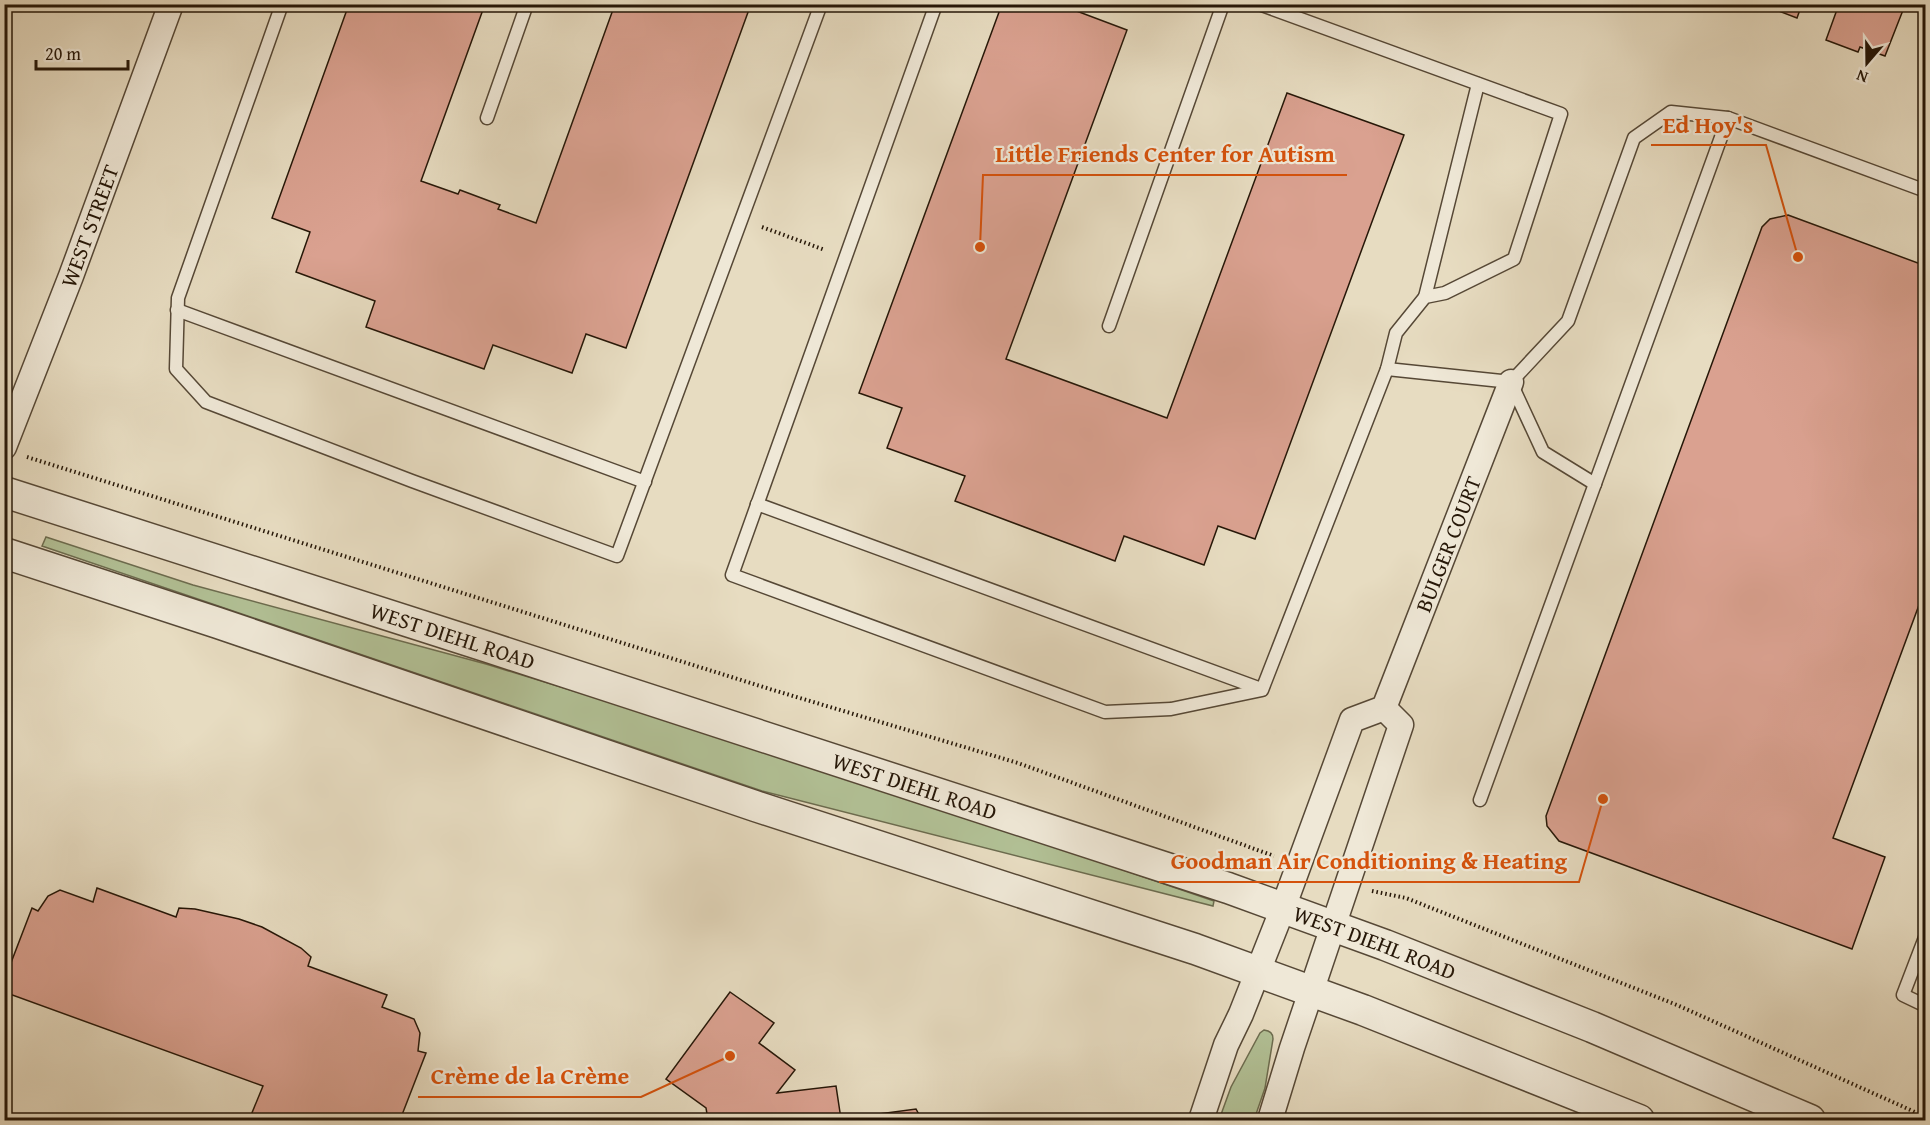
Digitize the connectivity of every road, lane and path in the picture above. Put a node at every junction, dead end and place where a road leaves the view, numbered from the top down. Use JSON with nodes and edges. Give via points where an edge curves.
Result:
{"nodes":[{"id":1,"x":171,"y":4,"type":"edge"},
{"id":2,"x":282,"y":4,"type":"edge"},
{"id":3,"x":527,"y":4,"type":"edge"},
{"id":4,"x":821,"y":4,"type":"edge"},
{"id":5,"x":936,"y":4,"type":"edge"},
{"id":6,"x":1223,"y":4,"type":"edge"},
{"id":7,"x":1259,"y":4,"type":"edge"},
{"id":8,"x":1478,"y":84,"type":"junction"},
{"id":9,"x":487,"y":118,"type":"dead end"},
{"id":10,"x":1728,"y":118,"type":"junction"},
{"id":11,"x":1926,"y":191,"type":"edge"},
{"id":12,"x":778,"y":233,"type":"dead end"},
{"id":13,"x":806,"y":243,"type":"dead end"},
{"id":14,"x":1425,"y":297,"type":"junction"},
{"id":15,"x":177,"y":310,"type":"junction"},
{"id":16,"x":1109,"y":326,"type":"dead end"},
{"id":17,"x":1387,"y":369,"type":"junction"},
{"id":18,"x":1511,"y":382,"type":"junction"},
{"id":19,"x":15,"y":452,"type":"edge"},
{"id":20,"x":645,"y":482,"type":"junction"},
{"id":21,"x":1595,"y":484,"type":"junction"},
{"id":22,"x":4,"y":492,"type":"edge"},
{"id":23,"x":757,"y":504,"type":"junction"},
{"id":24,"x":4,"y":554,"type":"edge"},
{"id":25,"x":1262,"y":690,"type":"junction"},
{"id":26,"x":1384,"y":708,"type":"junction"},
{"id":27,"x":1480,"y":800,"type":"dead end"},
{"id":28,"x":1242,"y":844,"type":"dead end"},
{"id":29,"x":1406,"y":898,"type":"dead end"},
{"id":30,"x":1283,"y":908,"type":"junction"},
{"id":31,"x":1333,"y":926,"type":"junction"},
{"id":32,"x":1926,"y":935,"type":"edge"},
{"id":33,"x":1258,"y":973,"type":"junction"},
{"id":34,"x":1311,"y":992,"type":"junction"},
{"id":35,"x":1926,"y":1006,"type":"edge"},
{"id":36,"x":1926,"y":1117,"type":"edge"},
{"id":37,"x":1201,"y":1120,"type":"edge"},
{"id":38,"x":1270,"y":1120,"type":"edge"},
{"id":39,"x":1639,"y":1120,"type":"edge"},
{"id":40,"x":1810,"y":1120,"type":"edge"}],
"edges":[{"from":1,"to":19,"type":"street","name":"WEST STREET","via":[[71,276]]},
{"from":2,"to":15,"type":"lane"},
{"from":3,"to":9,"type":"lane"},
{"from":4,"to":20,"type":"lane"},
{"from":5,"to":23,"type":"lane"},
{"from":6,"to":16,"type":"lane"},
{"from":7,"to":8,"type":"lane"},
{"from":8,"to":14,"type":"lane"},
{"from":8,"to":14,"type":"lane","via":[[1561,114],[1514,259],[1445,293]]},
{"from":10,"to":11,"type":"lane"},
{"from":10,"to":18,"type":"lane","via":[[1671,112],[1634,138],[1568,321]]},
{"from":10,"to":21,"type":"lane"},
{"from":12,"to":13,"type":"path"},
{"from":14,"to":17,"type":"lane","via":[[1396,333]]},
{"from":15,"to":20,"type":"lane"},
{"from":15,"to":20,"type":"lane","via":[[176,369],[206,402],[412,481],[617,556]]},
{"from":17,"to":18,"type":"lane"},
{"from":17,"to":25,"type":"lane"},
{"from":18,"to":21,"type":"lane","via":[[1543,452]]},
{"from":18,"to":26,"type":"street","name":"BULGER COURT"},
{"from":19,"to":28,"type":"path","via":[[1018,763]]},
{"from":21,"to":27,"type":"lane"},
{"from":22,"to":30,"type":"street","name":"WEST DIEHL ROAD"},
{"from":23,"to":25,"type":"lane"},
{"from":23,"to":25,"type":"lane","via":[[732,575],[1105,712],[1171,709]]},
{"from":24,"to":33,"type":"street"},
{"from":26,"to":30,"type":"street","via":[[1352,720]]},
{"from":26,"to":31,"type":"street","via":[[1401,725]]},
{"from":29,"to":36,"type":"path","via":[[1677,1005]]},
{"from":30,"to":31,"type":"street","name":"WEST DIEHL ROAD"},
{"from":30,"to":33,"type":"street"},
{"from":31,"to":34,"type":"street"},
{"from":31,"to":40,"type":"street","name":"WEST DIEHL ROAD","via":[[1592,1028]]},
{"from":32,"to":35,"type":"lane","via":[[1903,995]]},
{"from":33,"to":34,"type":"street"},
{"from":33,"to":37,"type":"street","via":[[1226,1045]]},
{"from":34,"to":38,"type":"street"},
{"from":34,"to":39,"type":"street"}]}
